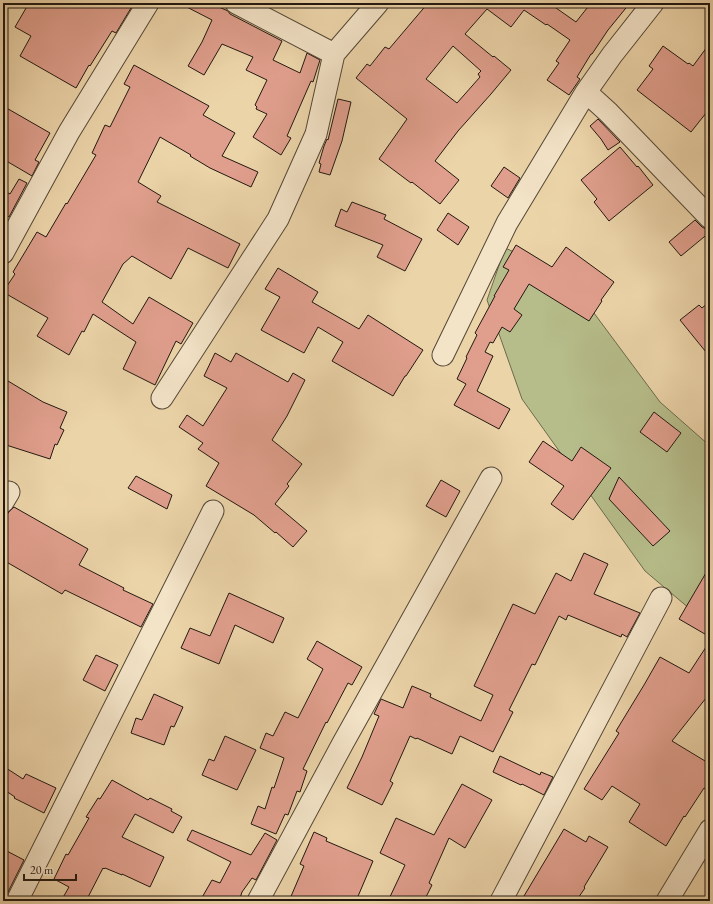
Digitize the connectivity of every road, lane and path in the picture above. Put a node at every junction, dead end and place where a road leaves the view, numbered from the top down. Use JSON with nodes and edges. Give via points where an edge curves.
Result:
{"nodes":[{"id":1,"x":148,"y":3,"type":"edge"},
{"id":2,"x":236,"y":3,"type":"edge"},
{"id":3,"x":378,"y":3,"type":"edge"},
{"id":4,"x":653,"y":3,"type":"edge"},
{"id":5,"x":334,"y":54,"type":"junction"},
{"id":6,"x":586,"y":92,"type":"junction"},
{"id":7,"x":710,"y":218,"type":"edge"},
{"id":8,"x":3,"y":253,"type":"edge"},
{"id":9,"x":442,"y":355,"type":"dead end"},
{"id":10,"x":162,"y":398,"type":"dead end"},
{"id":11,"x":490,"y":478,"type":"dead end"},
{"id":12,"x":213,"y":511,"type":"dead end"},
{"id":13,"x":661,"y":598,"type":"dead end"},
{"id":14,"x":710,"y":830,"type":"edge"},
{"id":15,"x":17,"y":901,"type":"edge"},
{"id":16,"x":258,"y":901,"type":"edge"},
{"id":17,"x":501,"y":901,"type":"edge"},
{"id":18,"x":667,"y":901,"type":"edge"}],
"edges":[{"from":1,"to":8,"type":"street","via":[[69,132]]},
{"from":2,"to":5,"type":"street"},
{"from":3,"to":5,"type":"street"},
{"from":4,"to":6,"type":"street","via":[[612,54]]},
{"from":5,"to":10,"type":"street","via":[[316,134],[278,219]]},
{"from":6,"to":7,"type":"street"},
{"from":6,"to":9,"type":"street","via":[[507,223]]},
{"from":11,"to":16,"type":"street"},
{"from":12,"to":15,"type":"street"},
{"from":13,"to":17,"type":"street"},
{"from":14,"to":18,"type":"street"}]}
